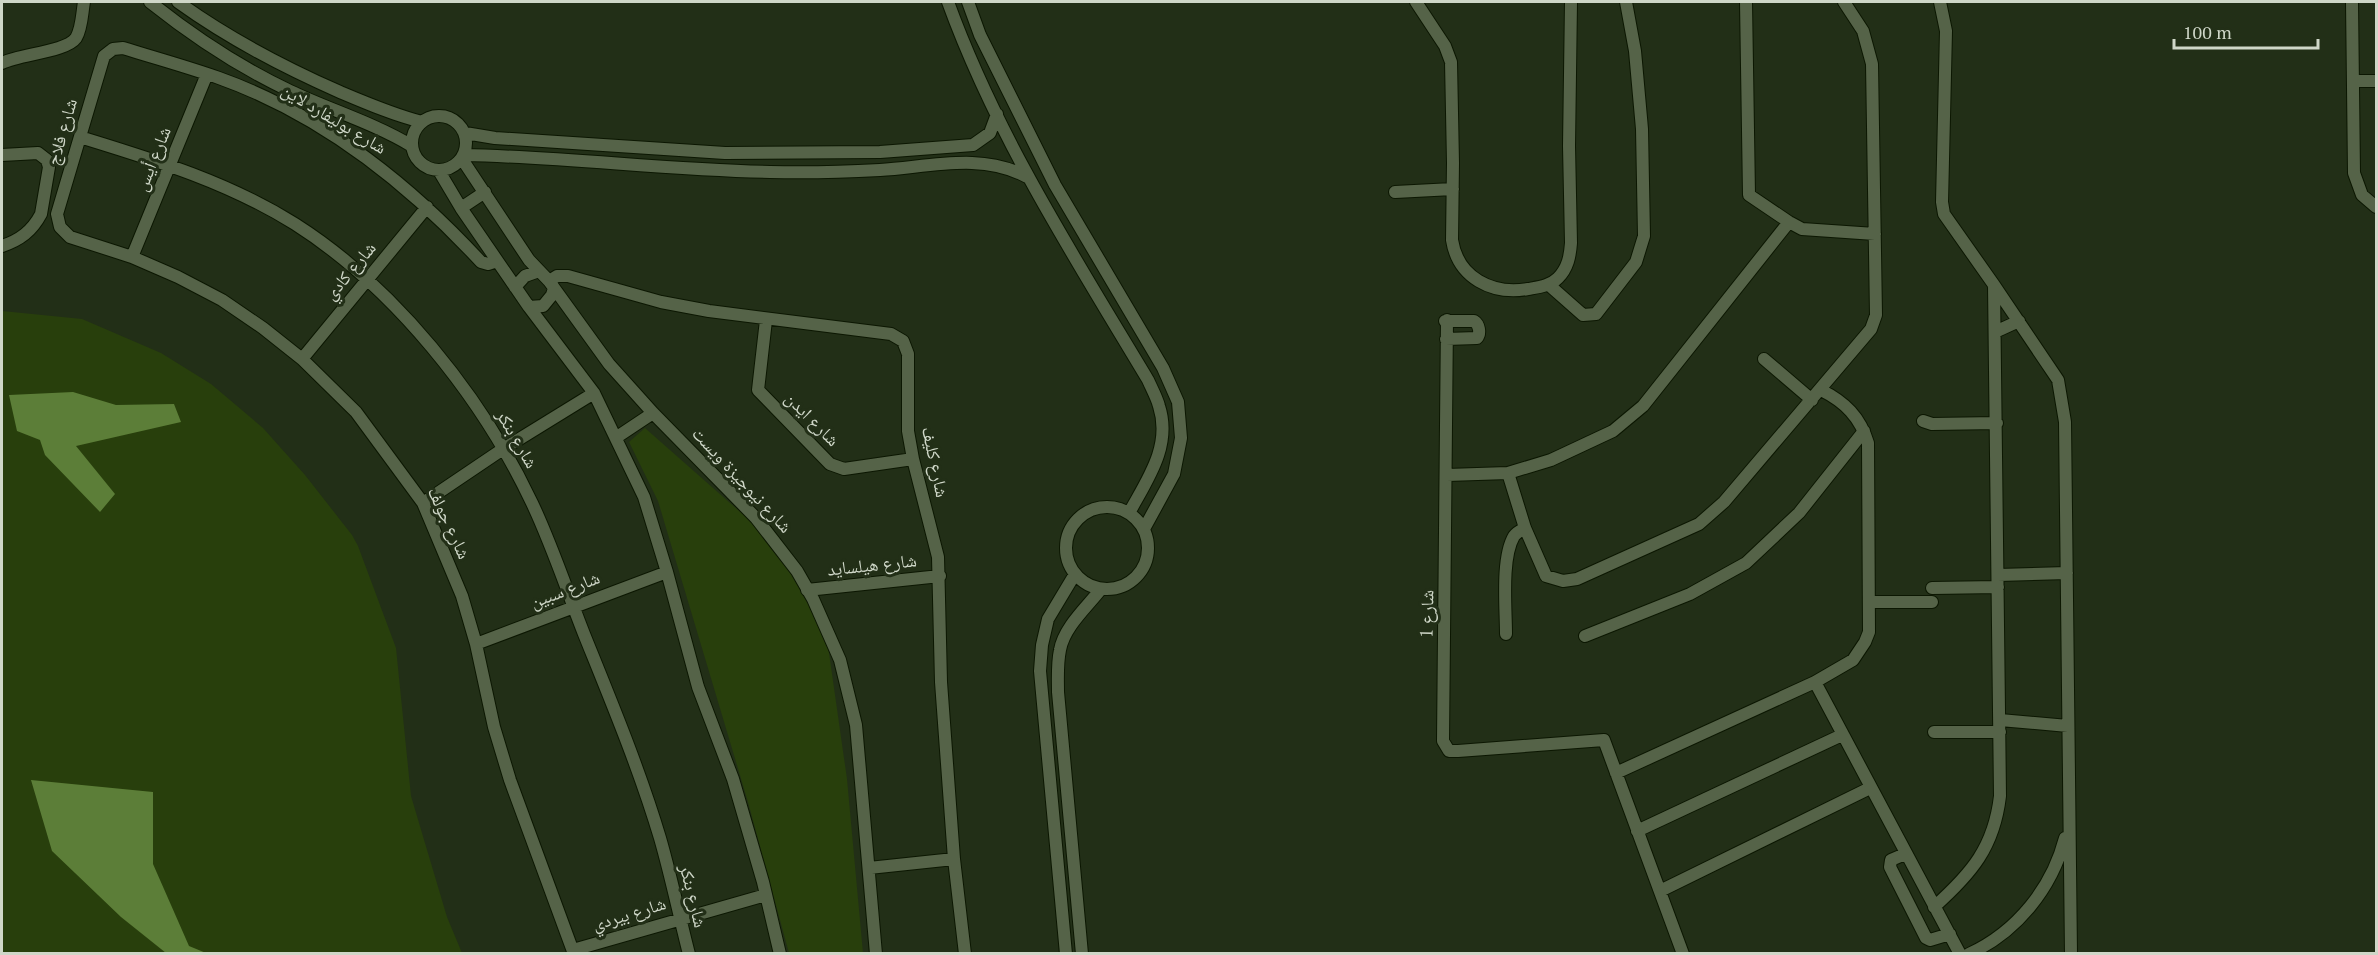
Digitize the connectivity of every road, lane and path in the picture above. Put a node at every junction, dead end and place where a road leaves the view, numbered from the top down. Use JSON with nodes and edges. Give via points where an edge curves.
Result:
{"nodes":[{"id":1,"x":84,"y":2,"type":"edge"},
{"id":2,"x":150,"y":2,"type":"edge"},
{"id":3,"x":178,"y":2,"type":"edge"},
{"id":4,"x":948,"y":2,"type":"edge"},
{"id":5,"x":968,"y":2,"type":"edge"},
{"id":6,"x":1416,"y":2,"type":"edge"},
{"id":7,"x":1571,"y":2,"type":"edge"},
{"id":8,"x":1626,"y":2,"type":"edge"},
{"id":9,"x":1746,"y":2,"type":"edge"},
{"id":10,"x":1844,"y":2,"type":"edge"},
{"id":11,"x":1940,"y":2,"type":"edge"},
{"id":12,"x":2352,"y":2,"type":"edge"},
{"id":13,"x":123,"y":48,"type":"joint"},
{"id":14,"x":2,"y":63,"type":"edge"},
{"id":15,"x":207,"y":74,"type":"junction"},
{"id":16,"x":2354,"y":81,"type":"junction"},
{"id":17,"x":2376,"y":81,"type":"edge"},
{"id":18,"x":386,"y":111,"type":"junction"},
{"id":19,"x":997,"y":114,"type":"junction"},
{"id":20,"x":422,"y":122,"type":"junction"},
{"id":21,"x":372,"y":125,"type":"junction"},
{"id":22,"x":465,"y":133,"type":"junction"},
{"id":23,"x":80,"y":137,"type":"junction"},
{"id":24,"x":973,"y":145,"type":"junction"},
{"id":25,"x":412,"y":146,"type":"junction"},
{"id":26,"x":2,"y":155,"type":"edge"},
{"id":27,"x":463,"y":157,"type":"junction"},
{"id":28,"x":975,"y":162,"type":"junction"},
{"id":29,"x":170,"y":164,"type":"junction"},
{"id":30,"x":439,"y":171,"type":"junction"},
{"id":31,"x":1028,"y":177,"type":"junction"},
{"id":32,"x":1454,"y":189,"type":"junction"},
{"id":33,"x":485,"y":192,"type":"junction"},
{"id":34,"x":1395,"y":192,"type":"dead end"},
{"id":35,"x":427,"y":207,"type":"junction"},
{"id":36,"x":2376,"y":207,"type":"edge"},
{"id":37,"x":461,"y":208,"type":"junction"},
{"id":38,"x":471,"y":222,"type":"junction"},
{"id":39,"x":1789,"y":222,"type":"junction"},
{"id":40,"x":455,"y":233,"type":"junction"},
{"id":41,"x":1875,"y":234,"type":"junction"},
{"id":42,"x":70,"y":237,"type":"joint"},
{"id":43,"x":2,"y":246,"type":"edge"},
{"id":44,"x":132,"y":257,"type":"junction"},
{"id":45,"x":1098,"y":258,"type":"junction"},
{"id":46,"x":497,"y":261,"type":"junction"},
{"id":47,"x":1082,"y":269,"type":"junction"},
{"id":48,"x":366,"y":279,"type":"junction"},
{"id":49,"x":547,"y":280,"type":"junction"},
{"id":50,"x":1549,"y":285,"type":"junction"},
{"id":51,"x":1994,"y":285,"type":"junction"},
{"id":52,"x":515,"y":287,"type":"junction"},
{"id":53,"x":529,"y":308,"type":"junction"},
{"id":54,"x":766,"y":320,"type":"junction"},
{"id":55,"x":2019,"y":321,"type":"junction"},
{"id":56,"x":1995,"y":332,"type":"junction"},
{"id":57,"x":1446,"y":339,"type":"junction"},
{"id":58,"x":302,"y":359,"type":"junction"},
{"id":59,"x":1764,"y":359,"type":"dead end"},
{"id":60,"x":1821,"y":390,"type":"junction"},
{"id":61,"x":594,"y":393,"type":"junction"},
{"id":62,"x":1812,"y":400,"type":"junction"},
{"id":63,"x":653,"y":413,"type":"junction"},
{"id":64,"x":1923,"y":422,"type":"dead end"},
{"id":65,"x":1997,"y":423,"type":"junction"},
{"id":66,"x":1864,"y":431,"type":"junction"},
{"id":67,"x":616,"y":437,"type":"junction"},
{"id":68,"x":504,"y":449,"type":"junction"},
{"id":69,"x":913,"y":459,"type":"junction"},
{"id":70,"x":1508,"y":473,"type":"junction"},
{"id":71,"x":1447,"y":475,"type":"junction"},
{"id":72,"x":423,"y":503,"type":"junction"},
{"id":73,"x":1129,"y":513,"type":"junction"},
{"id":74,"x":1525,"y":528,"type":"junction"},
{"id":75,"x":1144,"y":529,"type":"junction"},
{"id":76,"x":667,"y":572,"type":"junction"},
{"id":77,"x":2067,"y":573,"type":"junction"},
{"id":78,"x":1075,"y":574,"type":"junction"},
{"id":79,"x":940,"y":576,"type":"junction"},
{"id":80,"x":1998,"y":581,"type":"junction"},
{"id":81,"x":1932,"y":588,"type":"dead end"},
{"id":82,"x":1101,"y":589,"type":"junction"},
{"id":83,"x":807,"y":590,"type":"junction"},
{"id":84,"x":1869,"y":602,"type":"junction"},
{"id":85,"x":1932,"y":602,"type":"dead end"},
{"id":86,"x":573,"y":606,"type":"junction"},
{"id":87,"x":1506,"y":634,"type":"dead end"},
{"id":88,"x":1585,"y":636,"type":"dead end"},
{"id":89,"x":476,"y":644,"type":"junction"},
{"id":90,"x":1815,"y":682,"type":"junction"},
{"id":91,"x":2000,"y":726,"type":"junction"},
{"id":92,"x":2068,"y":726,"type":"junction"},
{"id":93,"x":1934,"y":732,"type":"dead end"},
{"id":94,"x":1842,"y":735,"type":"junction"},
{"id":95,"x":1616,"y":773,"type":"junction"},
{"id":96,"x":1870,"y":788,"type":"junction"},
{"id":97,"x":2069,"y":822,"type":"junction"},
{"id":98,"x":1637,"y":831,"type":"junction"},
{"id":99,"x":1905,"y":854,"type":"junction"},
{"id":100,"x":954,"y":859,"type":"junction"},
{"id":101,"x":869,"y":868,"type":"junction"},
{"id":102,"x":2045,"y":886,"type":"junction"},
{"id":103,"x":1659,"y":891,"type":"junction"},
{"id":104,"x":2070,"y":891,"type":"junction"},
{"id":105,"x":766,"y":895,"type":"junction"},
{"id":106,"x":1934,"y":907,"type":"junction"},
{"id":107,"x":680,"y":918,"type":"junction"},
{"id":108,"x":1950,"y":934,"type":"junction"},
{"id":109,"x":1987,"y":950,"type":"edge"},
{"id":110,"x":574,"y":952,"type":"edge"},
{"id":111,"x":689,"y":954,"type":"edge"},
{"id":112,"x":780,"y":954,"type":"edge"},
{"id":113,"x":876,"y":954,"type":"edge"},
{"id":114,"x":965,"y":954,"type":"edge"},
{"id":115,"x":1066,"y":954,"type":"edge"},
{"id":116,"x":1082,"y":954,"type":"edge"},
{"id":117,"x":1683,"y":954,"type":"edge"},
{"id":118,"x":1960,"y":954,"type":"edge"},
{"id":119,"x":1969,"y":954,"type":"edge"},
{"id":120,"x":2071,"y":954,"type":"edge"}],
"edges":[{"from":1,"to":14,"type":"street","via":[[79,32],[70,44]]},
{"from":2,"to":21,"type":"street","via":[[230,60],[307,99]]},
{"from":3,"to":18,"type":"street","via":[[262,54]]},
{"from":4,"to":19,"type":"street"},
{"from":5,"to":45,"type":"street","via":[[980,35],[1044,164]]},
{"from":6,"to":32,"type":"street","via":[[1451,62]]},
{"from":7,"to":50,"type":"street","via":[[1571,243],[1566,267]]},
{"from":8,"to":50,"type":"street","via":[[1642,129],[1643,243],[1630,271],[1596,314],[1582,315]]},
{"from":9,"to":39,"type":"street","via":[[1747,191],[1751,199]]},
{"from":10,"to":41,"type":"street","via":[[1863,31],[1872,63]]},
{"from":11,"to":51,"type":"street","via":[[1946,31],[1942,208],[1949,224]]},
{"from":12,"to":16,"type":"street"},
{"from":13,"to":15,"type":"street","name":"شارع بوليفارد لاين"},
{"from":13,"to":23,"type":"street","name":"شارع فلاج","via":[[104,56]]},
{"from":15,"to":29,"type":"street","name":"شارع أيس"},
{"from":15,"to":35,"type":"street","name":"شارع بوليفارد لاين","via":[[256,94],[325,131]]},
{"from":16,"to":17,"type":"street"},
{"from":16,"to":36,"type":"street","via":[[2354,173],[2362,195]]},
{"from":18,"to":20,"type":"street"},
{"from":18,"to":21,"type":"street"},
{"from":19,"to":24,"type":"street","via":[[990,133]]},
{"from":19,"to":31,"type":"street"},
{"from":20,"to":22,"type":"street","via":[[434,116],[446,117],[458,123]]},
{"from":20,"to":25,"type":"street","via":[[414,133]]},
{"from":21,"to":25,"type":"street"},
{"from":22,"to":24,"type":"street","via":[[735,153],[859,153]]},
{"from":22,"to":27,"type":"street"},
{"from":23,"to":29,"type":"street","name":"شارع بنكر"},
{"from":23,"to":42,"type":"street","name":"شارع فلاج","via":[[57,214],[60,227]]},
{"from":24,"to":28,"type":"street"},
{"from":25,"to":30,"type":"street","via":[[421,164]]},
{"from":26,"to":43,"type":"street","via":[[38,153],[45,157],[49,167],[38,220],[24,235]]},
{"from":27,"to":28,"type":"street","via":[[770,172],[878,170]]},
{"from":27,"to":30,"type":"street","via":[[450,169]]},
{"from":27,"to":33,"type":"street","name":"شارع نيوجيزة ويست"},
{"from":28,"to":31,"type":"street","via":[[1003,166]]},
{"from":29,"to":44,"type":"street","name":"شارع أيس"},
{"from":29,"to":48,"type":"street","name":"شارع بنكر","via":[[266,207],[334,252]]},
{"from":30,"to":37,"type":"street"},
{"from":31,"to":47,"type":"street"},
{"from":32,"to":34,"type":"street"},
{"from":32,"to":50,"type":"street","via":[[1452,240],[1454,252],[1466,271],[1496,289],[1517,291]]},
{"from":33,"to":37,"type":"street"},
{"from":33,"to":49,"type":"street","name":"شارع نيوجيزة ويست","via":[[525,254]]},
{"from":35,"to":40,"type":"street","name":"شارع بوليفارد لاين"},
{"from":35,"to":48,"type":"street","name":"شارع كادي"},
{"from":37,"to":38,"type":"street"},
{"from":38,"to":40,"type":"street"},
{"from":38,"to":46,"type":"street"},
{"from":39,"to":41,"type":"street","via":[[1802,229]]},
{"from":39,"to":70,"type":"street","via":[[1643,406],[1613,431],[1551,460]]},
{"from":40,"to":46,"type":"street","name":"شارع بوليفارد لاين","via":[[481,262]]},
{"from":41,"to":60,"type":"street","via":[[1876,315],[1871,329]]},
{"from":42,"to":44,"type":"street","name":"شارع جولف"},
{"from":44,"to":58,"type":"street","name":"شارع جولف","via":[[222,300]]},
{"from":45,"to":47,"type":"street"},
{"from":45,"to":75,"type":"street","via":[[1163,368],[1178,402],[1181,438],[1174,474]]},
{"from":46,"to":52,"type":"street"},
{"from":47,"to":73,"type":"street","via":[[1148,380],[1160,408],[1163,435],[1157,462]]},
{"from":48,"to":58,"type":"street","name":"شارع كادي"},
{"from":48,"to":68,"type":"street","name":"شارع بنكر","via":[[445,363]]},
{"from":49,"to":52,"type":"street","via":[[525,276]]},
{"from":49,"to":53,"type":"street","via":[[552,295],[543,306]]},
{"from":49,"to":54,"type":"street","name":"شارع كليف","via":[[568,276],[661,302]]},
{"from":49,"to":63,"type":"street","name":"شارع نيوجيزة ويست","via":[[609,364]]},
{"from":51,"to":55,"type":"street"},
{"from":51,"to":56,"type":"street"},
{"from":52,"to":53,"type":"street"},
{"from":53,"to":61,"type":"street"},
{"from":54,"to":69,"type":"street","name":"شارع ايدن","via":[[758,390],[830,464],[844,469]]},
{"from":54,"to":69,"type":"street","name":"شارع كليف","via":[[891,334],[903,341],[908,354],[907,408]]},
{"from":55,"to":56,"type":"street"},
{"from":55,"to":77,"type":"street","via":[[2058,380],[2063,401]]},
{"from":56,"to":65,"type":"street"},
{"from":57,"to":57,"type":"street","name":"شارع 1","via":[[1477,338],[1478,326],[1474,321],[1446,321]]},
{"from":57,"to":71,"type":"street","name":"شارع 1"},
{"from":58,"to":72,"type":"street","name":"شارع جولف","via":[[356,412]]},
{"from":59,"to":62,"type":"street"},
{"from":60,"to":62,"type":"street"},
{"from":60,"to":66,"type":"street","via":[[1847,406]]},
{"from":61,"to":67,"type":"street"},
{"from":61,"to":68,"type":"street"},
{"from":62,"to":74,"type":"street","via":[[1724,502],[1699,524],[1577,579],[1563,581],[1546,576]]},
{"from":63,"to":67,"type":"street"},
{"from":63,"to":83,"type":"street","name":"شارع نيوجيزة ويست","via":[[778,543]]},
{"from":64,"to":65,"type":"street"},
{"from":65,"to":80,"type":"street"},
{"from":66,"to":84,"type":"street","via":[[1868,442]]},
{"from":66,"to":88,"type":"street","via":[[1799,513],[1746,563],[1690,594]]},
{"from":67,"to":76,"type":"street","via":[[644,496]]},
{"from":68,"to":72,"type":"street"},
{"from":68,"to":86,"type":"street","name":"شارع بنكر","via":[[532,503]]},
{"from":69,"to":79,"type":"street","name":"شارع كليف"},
{"from":70,"to":71,"type":"street"},
{"from":70,"to":74,"type":"street"},
{"from":71,"to":95,"type":"street","name":"شارع 1","via":[[1443,741],[1449,751],[1604,740]]},
{"from":72,"to":89,"type":"street","name":"شارع جولف","via":[[462,596]]},
{"from":73,"to":75,"type":"street"},
{"from":73,"to":78,"type":"street","via":[[1109,506],[1095,508],[1074,524],[1066,549]]},
{"from":74,"to":87,"type":"street","via":[[1515,533],[1511,542]]},
{"from":75,"to":82,"type":"street","via":[[1149,547],[1143,570],[1125,585]]},
{"from":76,"to":86,"type":"street","name":"شارع سبين"},
{"from":76,"to":105,"type":"street","via":[[698,687],[733,779]]},
{"from":77,"to":80,"type":"street"},
{"from":77,"to":92,"type":"street"},
{"from":78,"to":82,"type":"street"},
{"from":78,"to":115,"type":"street","via":[[1048,619],[1040,671]]},
{"from":79,"to":83,"type":"street","name":"شارع هيلسايد"},
{"from":79,"to":100,"type":"street","name":"شارع كليف","via":[[941,682]]},
{"from":80,"to":81,"type":"street"},
{"from":80,"to":91,"type":"street"},
{"from":82,"to":116,"type":"street","via":[[1068,630],[1060,648],[1058,669]]},
{"from":83,"to":101,"type":"street","name":"شارع نيوجيزة ويست","via":[[840,660],[856,725]]},
{"from":84,"to":85,"type":"street"},
{"from":84,"to":90,"type":"street","via":[[1869,632],[1860,652]]},
{"from":86,"to":89,"type":"street","name":"شارع سبين"},
{"from":86,"to":107,"type":"street","name":"شارع بنكر","via":[[644,790]]},
{"from":89,"to":110,"type":"street","name":"شارع جولف","via":[[510,780]]},
{"from":90,"to":94,"type":"street"},
{"from":90,"to":95,"type":"street"},
{"from":91,"to":92,"type":"street"},
{"from":91,"to":93,"type":"street"},
{"from":91,"to":106,"type":"street","via":[[2000,796],[1994,829],[1969,874]]},
{"from":92,"to":97,"type":"street"},
{"from":94,"to":96,"type":"street"},
{"from":94,"to":98,"type":"street"},
{"from":95,"to":98,"type":"street"},
{"from":96,"to":99,"type":"street"},
{"from":96,"to":103,"type":"street"},
{"from":97,"to":102,"type":"street","via":[[2059,859]]},
{"from":97,"to":104,"type":"street"},
{"from":98,"to":103,"type":"street"},
{"from":99,"to":106,"type":"street"},
{"from":99,"to":108,"type":"street","via":[[1891,860],[1890,867],[1926,938]]},
{"from":100,"to":101,"type":"street"},
{"from":100,"to":114,"type":"street","name":"شارع كليف"},
{"from":101,"to":113,"type":"street","name":"شارع نيوجيزة ويست"},
{"from":102,"to":104,"type":"street"},
{"from":102,"to":109,"type":"street"},
{"from":103,"to":117,"type":"street"},
{"from":104,"to":120,"type":"street"},
{"from":105,"to":107,"type":"street","name":"شارع بيردي"},
{"from":105,"to":112,"type":"street"},
{"from":106,"to":108,"type":"street"},
{"from":107,"to":110,"type":"street","name":"شارع بيردي"},
{"from":107,"to":111,"type":"street","name":"شارع بنكر"},
{"from":108,"to":118,"type":"street"},
{"from":109,"to":119,"type":"street"}]}
